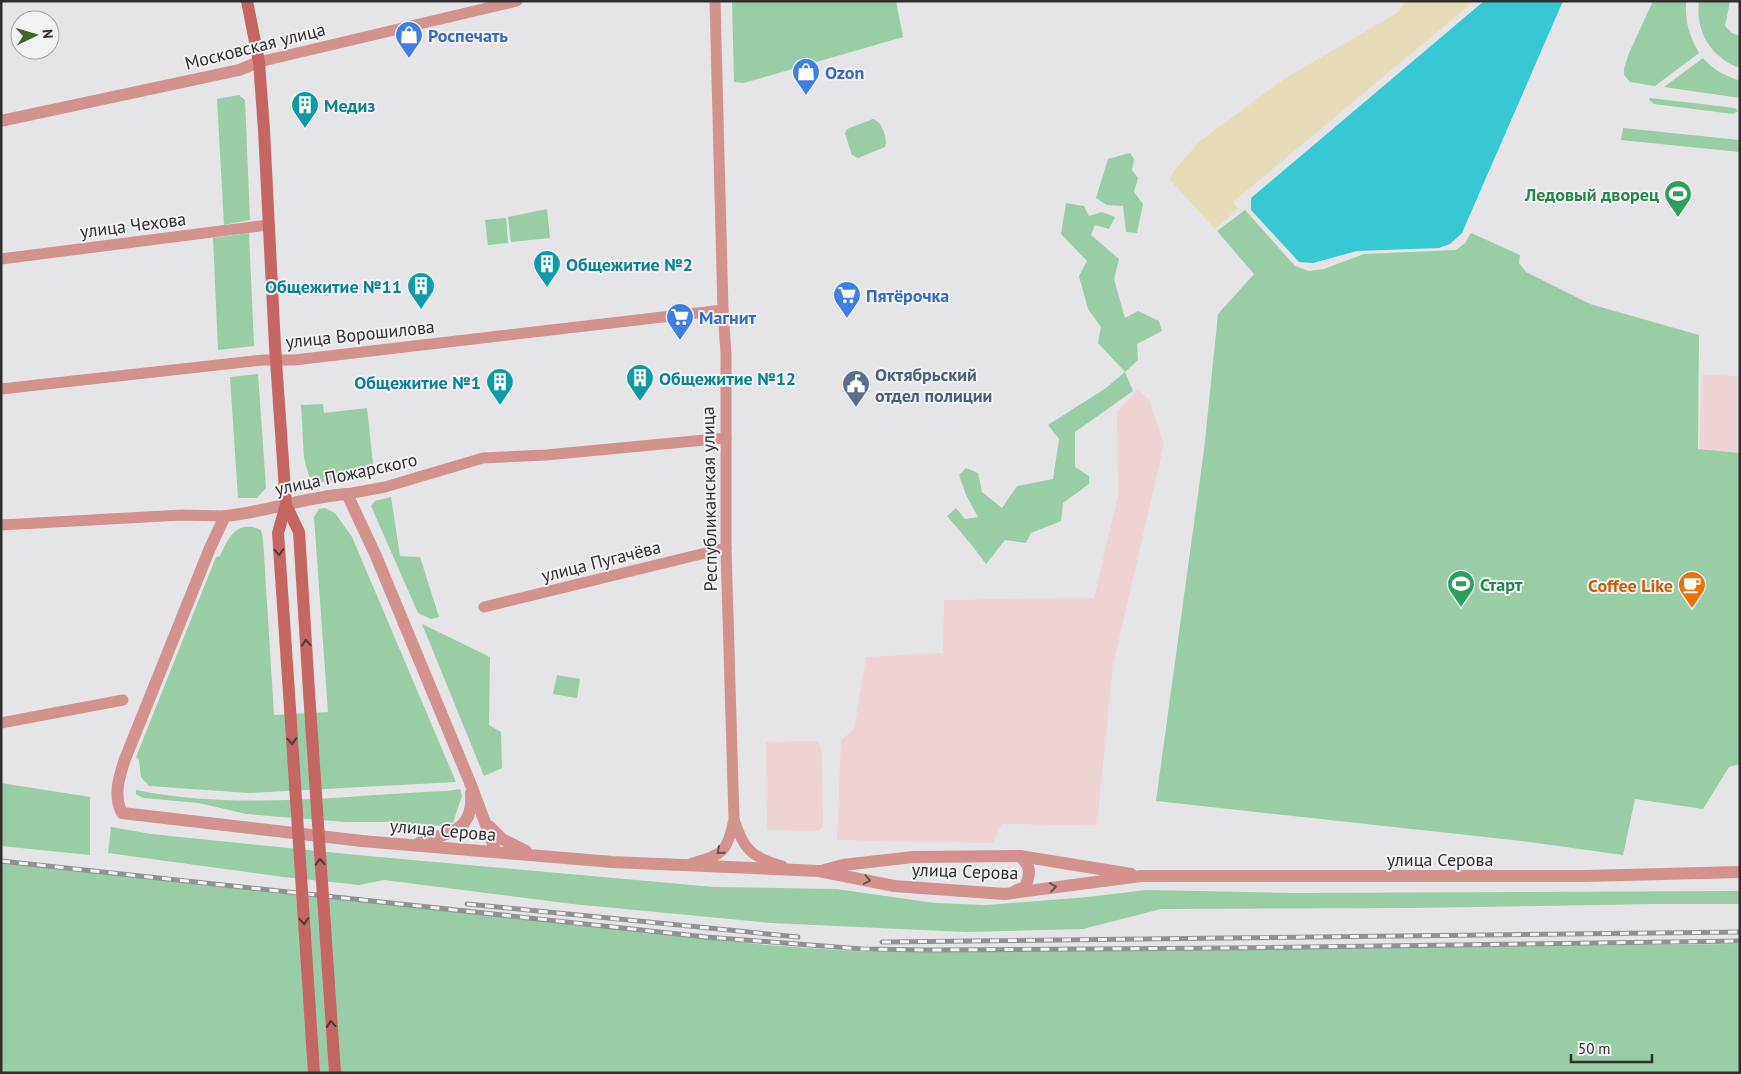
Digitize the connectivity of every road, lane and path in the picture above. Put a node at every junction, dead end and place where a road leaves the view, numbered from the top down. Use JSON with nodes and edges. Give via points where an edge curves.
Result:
{"nodes":[{"id":1,"x":247,"y":1,"type":"edge"},
{"id":2,"x":517,"y":1,"type":"edge"},
{"id":3,"x":715,"y":1,"type":"edge"},
{"id":4,"x":259,"y":62,"type":"junction"},
{"id":5,"x":1,"y":121,"type":"edge"},
{"id":6,"x":268,"y":225,"type":"junction"},
{"id":7,"x":1,"y":259,"type":"edge"},
{"id":8,"x":723,"y":310,"type":"junction"},
{"id":9,"x":276,"y":360,"type":"junction"},
{"id":10,"x":1,"y":389,"type":"edge"},
{"id":11,"x":726,"y":438,"type":"junction"},
{"id":12,"x":347,"y":494,"type":"junction"},
{"id":13,"x":286,"y":505,"type":"junction"},
{"id":14,"x":225,"y":516,"type":"junction"},
{"id":15,"x":1,"y":525,"type":"edge"},
{"id":16,"x":726,"y":548,"type":"junction"},
{"id":17,"x":484,"y":607,"type":"dead end"},
{"id":18,"x":123,"y":700,"type":"dead end"},
{"id":19,"x":1,"y":723,"type":"edge"},
{"id":20,"x":471,"y":785,"type":"junction"},
{"id":21,"x":483,"y":818,"type":"junction"},
{"id":22,"x":734,"y":818,"type":"junction"},
{"id":23,"x":414,"y":845,"type":"junction"},
{"id":24,"x":496,"y":852,"type":"junction"},
{"id":25,"x":532,"y":855,"type":"junction"},
{"id":26,"x":1020,"y":856,"type":"junction"},
{"id":27,"x":688,"y":865,"type":"junction"},
{"id":28,"x":796,"y":870,"type":"junction"},
{"id":29,"x":819,"y":871,"type":"junction"},
{"id":30,"x":1740,"y":872,"type":"edge"},
{"id":31,"x":1141,"y":876,"type":"junction"},
{"id":32,"x":1005,"y":894,"type":"junction"},
{"id":33,"x":314,"y":1073,"type":"edge"},
{"id":34,"x":335,"y":1073,"type":"edge"}],
"edges":[{"from":1,"to":4,"type":"main road"},
{"from":2,"to":4,"type":"street","name":"Московская улица"},
{"from":3,"to":8,"type":"street","name":"Республиканская улица"},
{"from":4,"to":5,"type":"street","name":"Московская улица","via":[[238,70]]},
{"from":4,"to":6,"type":"main road"},
{"from":6,"to":7,"type":"street","name":"улица Чехова"},
{"from":6,"to":9,"type":"main road"},
{"from":8,"to":9,"type":"street","name":"улица Ворошилова"},
{"from":8,"to":11,"type":"street","name":"Республиканская улица"},
{"from":9,"to":10,"type":"street","name":"улица Ворошилова"},
{"from":9,"to":13,"type":"main road"},
{"from":11,"to":12,"type":"street","name":"улица Пожарского","via":[[483,458],[386,487]]},
{"from":11,"to":16,"type":"street","name":"Республиканская улица"},
{"from":12,"to":13,"type":"street","name":"улица Пожарского"},
{"from":12,"to":20,"type":"street"},
{"from":13,"to":14,"type":"street","name":"улица Пожарского"},
{"from":13,"to":33,"type":"main road","one_way":true,"bridge":true,"via":[[278,534]]},
{"from":34,"to":13,"type":"main road","one_way":true,"bridge":true,"via":[[299,532]]},
{"from":14,"to":15,"type":"street","name":"улица Пожарского","via":[[182,515]]},
{"from":14,"to":23,"type":"street","name":"улица Серова","via":[[125,759],[118,781],[117,804],[122,813]]},
{"from":16,"to":17,"type":"street","name":"улица Пугачёва"},
{"from":16,"to":22,"type":"street","name":"Республиканская улица"},
{"from":18,"to":19,"type":"street"},
{"from":20,"to":21,"type":"street"},
{"from":20,"to":23,"type":"street","via":[[472,804],[464,824]]},
{"from":21,"to":24,"type":"street"},
{"from":21,"to":25,"type":"street","via":[[502,840]]},
{"from":22,"to":27,"type":"street","one_way":true,"via":[[726,848],[716,856]]},
{"from":22,"to":28,"type":"street","name":"Республиканская улица","via":[[740,839],[749,850],[765,862]]},
{"from":23,"to":24,"type":"street","name":"улица Серова"},
{"from":24,"to":25,"type":"street","name":"улица Серова"},
{"from":25,"to":27,"type":"street","name":"улица Серова"},
{"from":26,"to":29,"type":"street","name":"улица Серова","via":[[913,857]]},
{"from":26,"to":31,"type":"street","name":"улица Серова"},
{"from":26,"to":32,"type":"street","via":[[1028,864],[1029,877],[1025,887]]},
{"from":27,"to":28,"type":"street","name":"улица Серова"},
{"from":28,"to":29,"type":"street","name":"улица Серова"},
{"from":29,"to":32,"type":"street","name":"улица Серова","one_way":true,"via":[[894,886]]},
{"from":30,"to":31,"type":"street","name":"улица Серова","via":[[1565,876]]},
{"from":32,"to":31,"type":"street","name":"улица Серова","one_way":true}]}
